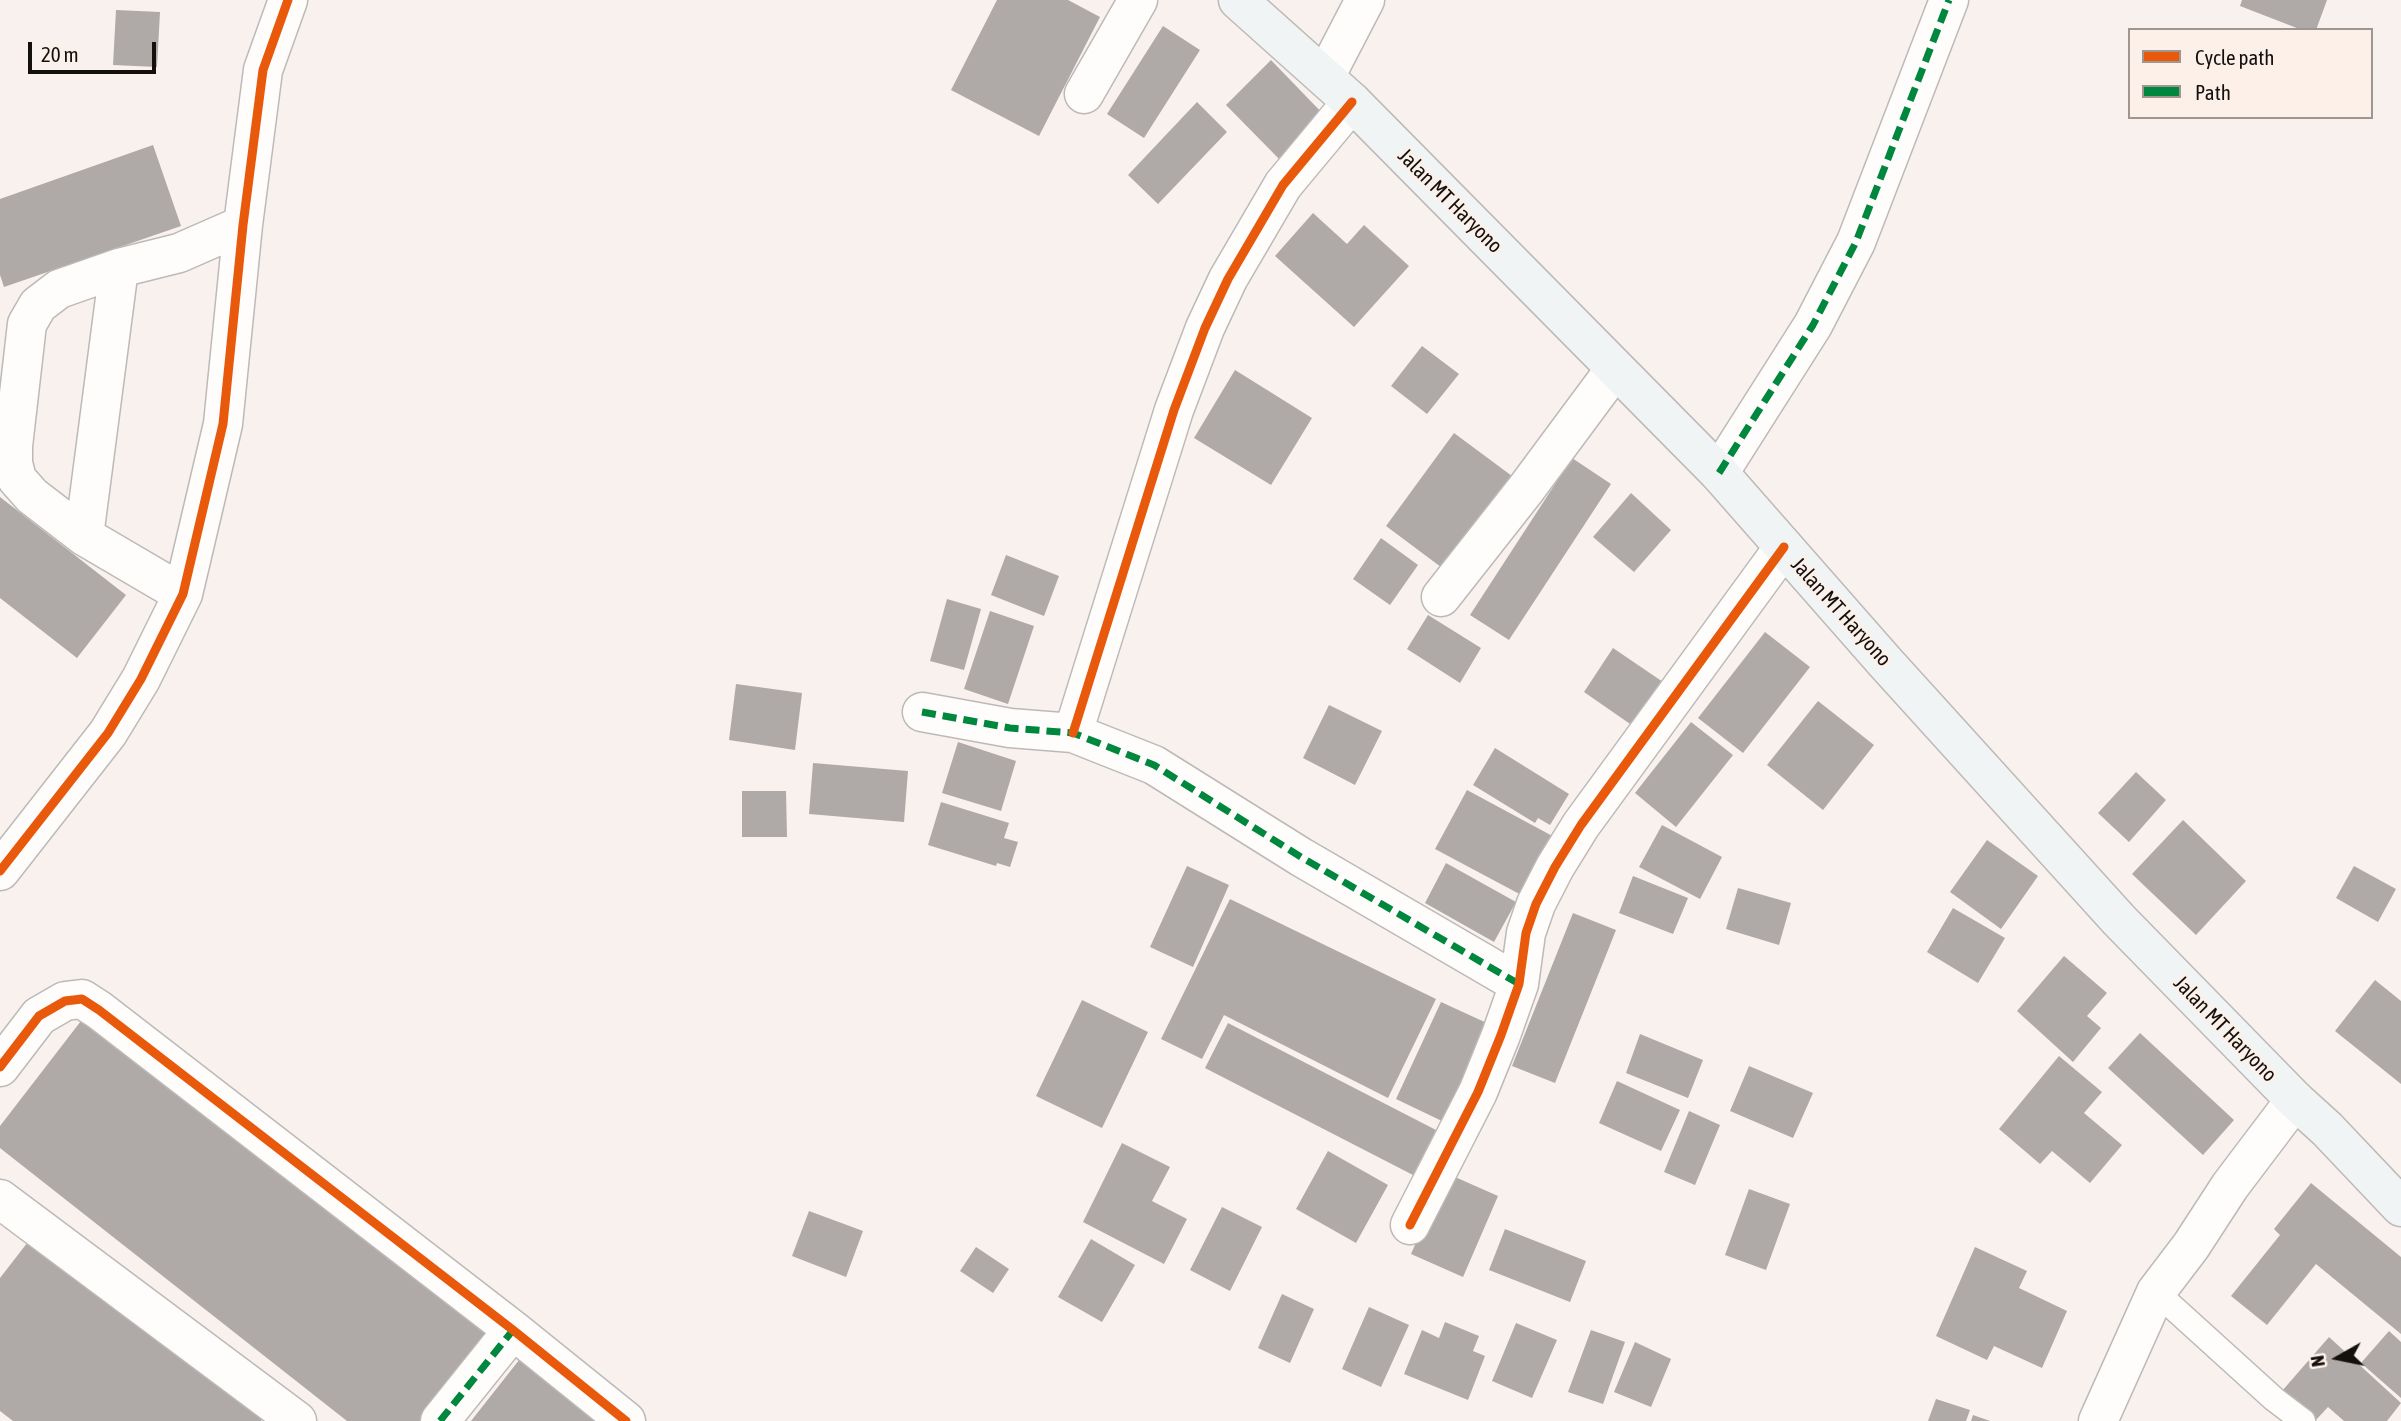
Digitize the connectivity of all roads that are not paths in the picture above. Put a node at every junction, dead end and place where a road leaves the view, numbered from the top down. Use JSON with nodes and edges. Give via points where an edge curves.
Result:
{"nodes":[{"id":1,"x":288,"y":0,"type":"edge"},
{"id":2,"x":1138,"y":0,"type":"edge"},
{"id":3,"x":1238,"y":0,"type":"edge"},
{"id":4,"x":1365,"y":0,"type":"edge"},
{"id":5,"x":1949,"y":0,"type":"edge"},
{"id":6,"x":1338,"y":89,"type":"junction"},
{"id":7,"x":1084,"y":94,"type":"dead end"},
{"id":8,"x":243,"y":225,"type":"junction"},
{"id":9,"x":119,"y":268,"type":"junction"},
{"id":10,"x":1615,"y":369,"type":"junction"},
{"id":11,"x":1719,"y":473,"type":"junction"},
{"id":12,"x":84,"y":536,"type":"junction"},
{"id":13,"x":1784,"y":547,"type":"junction"},
{"id":14,"x":183,"y":594,"type":"junction"},
{"id":15,"x":1441,"y":597,"type":"dead end"},
{"id":16,"x":922,"y":712,"type":"dead end"},
{"id":17,"x":1073,"y":733,"type":"junction"},
{"id":18,"x":3,"y":859,"type":"edge"},
{"id":19,"x":1519,"y":984,"type":"junction"},
{"id":20,"x":0,"y":1067,"type":"edge"},
{"id":21,"x":2295,"y":1100,"type":"junction"},
{"id":22,"x":0,"y":1199,"type":"edge"},
{"id":23,"x":2401,"y":1207,"type":"edge"},
{"id":24,"x":1410,"y":1225,"type":"dead end"},
{"id":25,"x":2156,"y":1292,"type":"junction"},
{"id":26,"x":513,"y":1330,"type":"junction"},
{"id":27,"x":297,"y":1421,"type":"edge"},
{"id":28,"x":440,"y":1421,"type":"edge"},
{"id":29,"x":626,"y":1421,"type":"edge"},
{"id":30,"x":2098,"y":1421,"type":"edge"},
{"id":31,"x":2303,"y":1421,"type":"edge"}],
"edges":[{"from":1,"to":8,"type":"street","via":[[263,70]]},
{"from":2,"to":7,"type":"street"},
{"from":3,"to":6,"type":"main road","name":"Jalan MT Haryono"},
{"from":4,"to":6,"type":"street"},
{"from":5,"to":11,"type":"street","via":[[1856,242],[1813,325]]},
{"from":6,"to":10,"type":"main road","name":"Jalan MT Haryono"},
{"from":6,"to":17,"type":"street","via":[[1228,279],[1206,328],[1174,410]]},
{"from":8,"to":9,"type":"street","via":[[179,253]]},
{"from":8,"to":14,"type":"street","via":[[222,424]]},
{"from":9,"to":12,"type":"street"},
{"from":9,"to":12,"type":"street","via":[[59,289],[38,305],[27,324],[13,454],[17,479]]},
{"from":10,"to":11,"type":"main road","name":"Jalan MT Haryono"},
{"from":10,"to":15,"type":"street"},
{"from":11,"to":13,"type":"main road","name":"Jalan MT Haryono"},
{"from":12,"to":14,"type":"street"},
{"from":13,"to":19,"type":"street","via":[[1581,825],[1536,904]]},
{"from":13,"to":21,"type":"main road","name":"Jalan MT Haryono","via":[[2119,920]]},
{"from":14,"to":18,"type":"street","via":[[108,733]]},
{"from":16,"to":17,"type":"street","via":[[1010,728]]},
{"from":17,"to":19,"type":"street","via":[[1154,765]]},
{"from":19,"to":24,"type":"street","via":[[1478,1092]]},
{"from":20,"to":26,"type":"street","via":[[39,1016],[65,1001],[82,999]]},
{"from":21,"to":23,"type":"main road","name":"Jalan MT Haryono"},
{"from":21,"to":25,"type":"street"},
{"from":22,"to":27,"type":"street"},
{"from":25,"to":30,"type":"street"},
{"from":25,"to":31,"type":"lane"},
{"from":26,"to":28,"type":"street"},
{"from":26,"to":29,"type":"street"}]}
